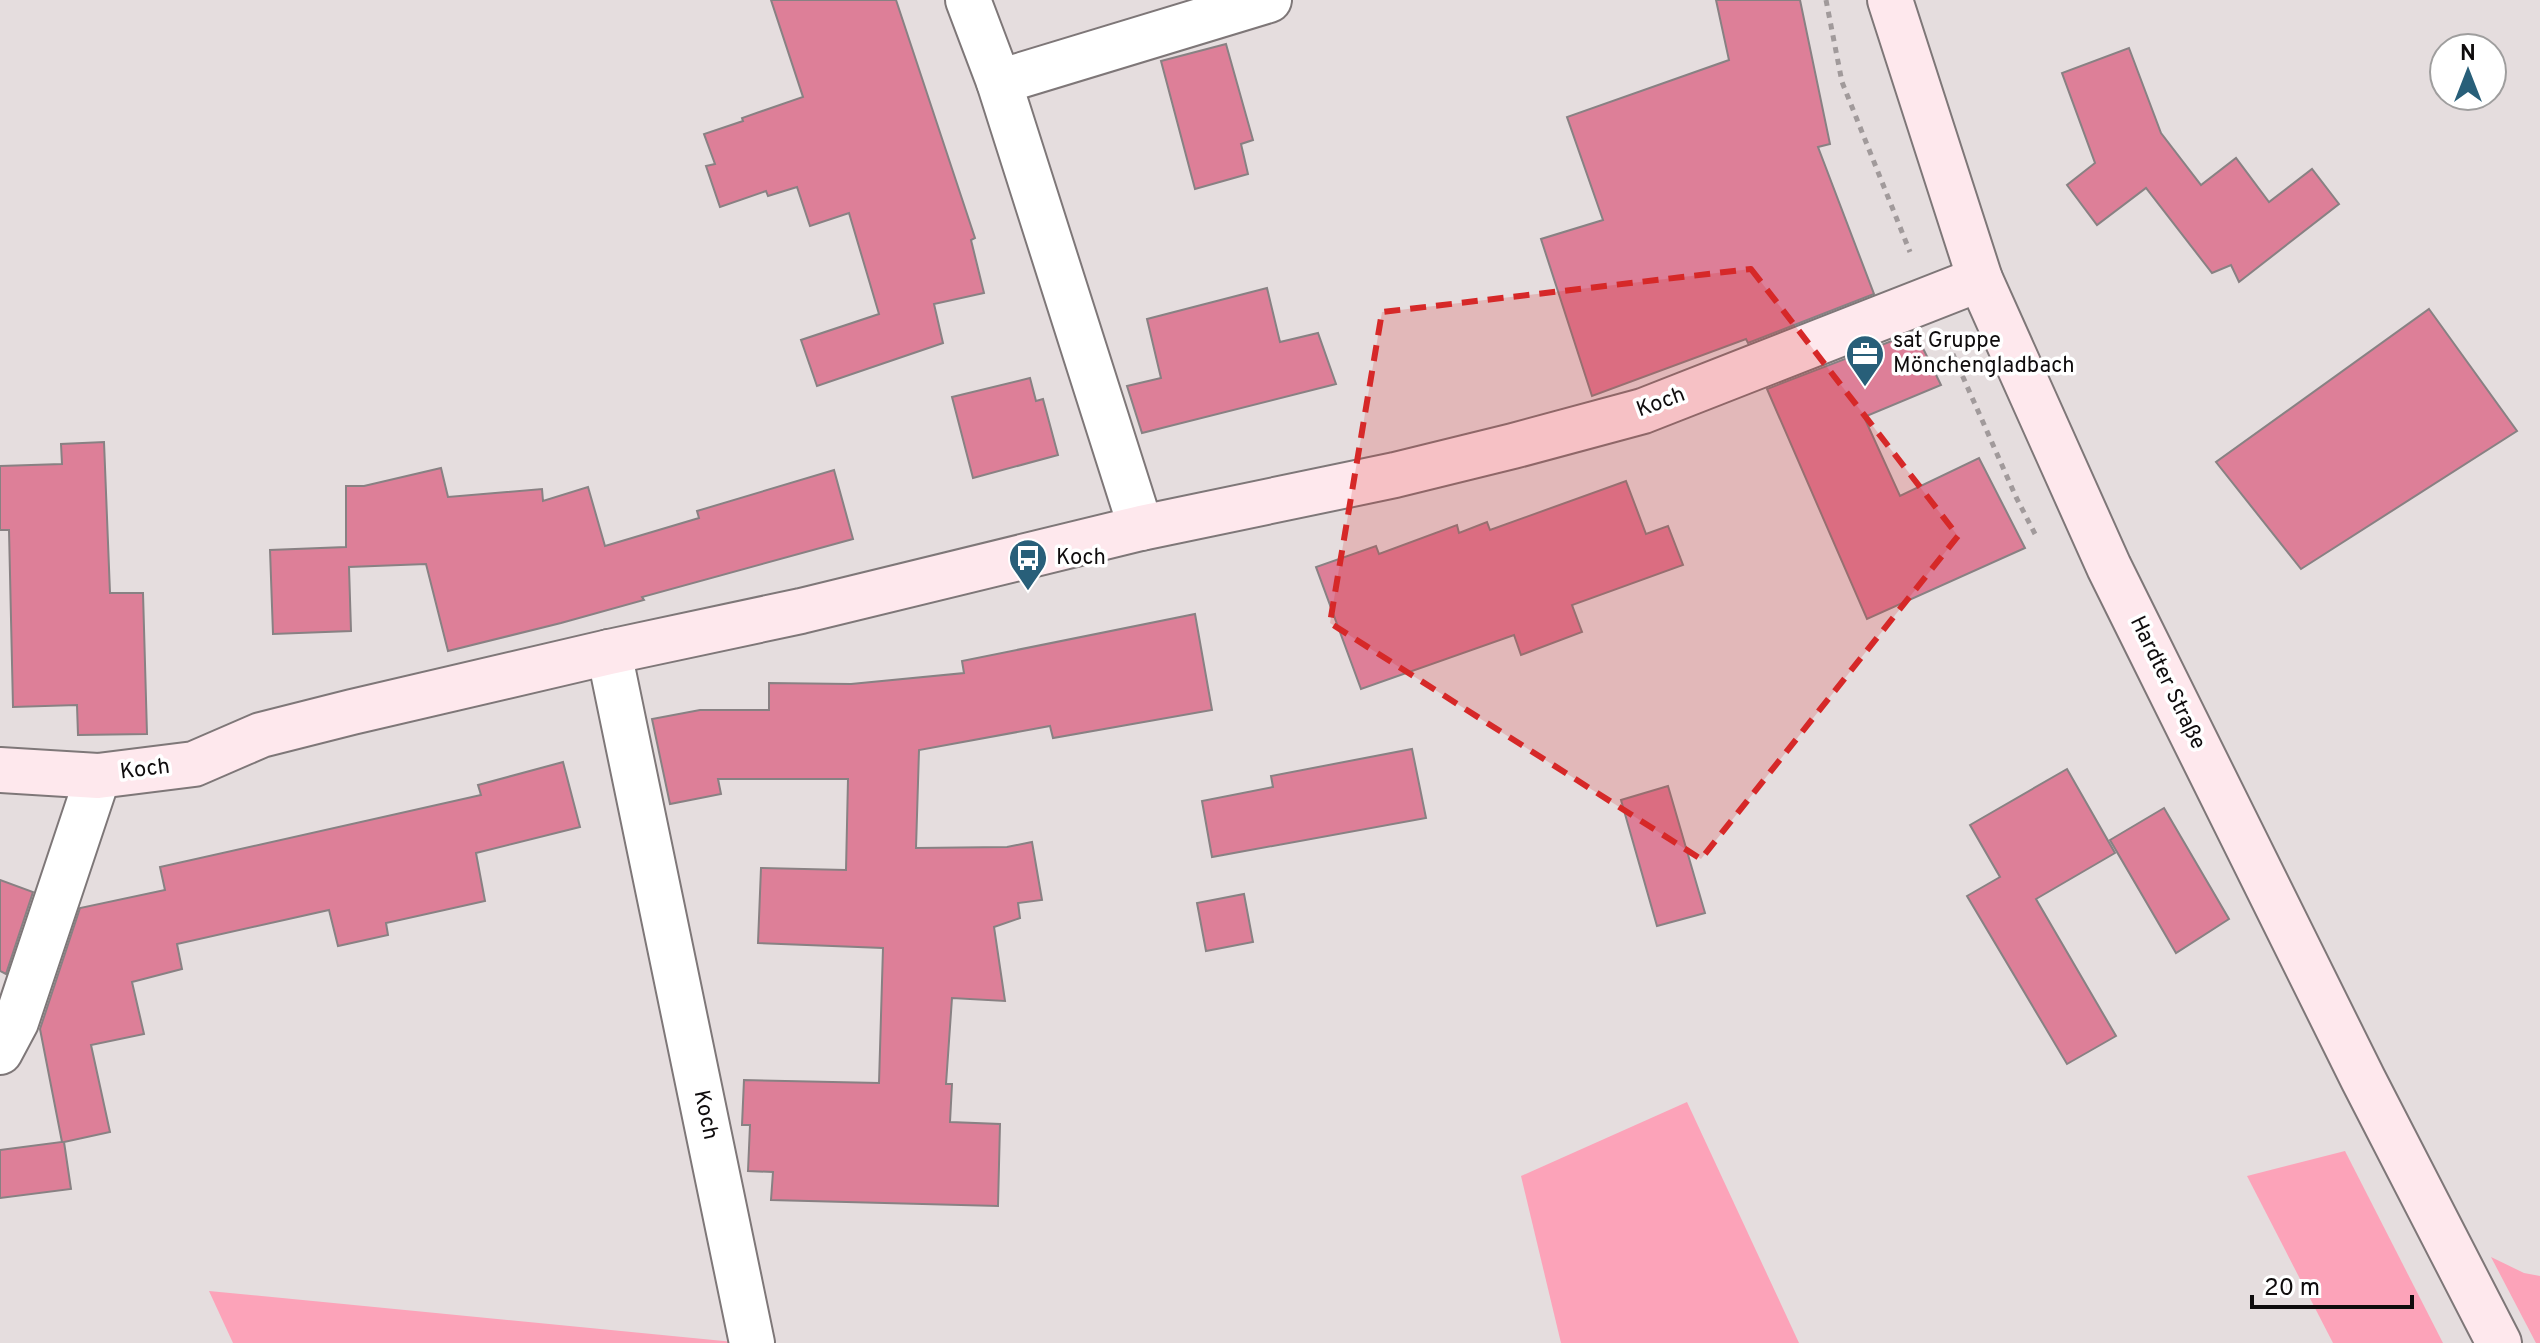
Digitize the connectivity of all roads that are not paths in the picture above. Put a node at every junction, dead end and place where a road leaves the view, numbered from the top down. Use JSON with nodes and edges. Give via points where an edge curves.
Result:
{"nodes":[{"id":1,"x":968,"y":0,"type":"edge"},
{"id":2,"x":1269,"y":0,"type":"edge"},
{"id":3,"x":1890,"y":0,"type":"edge"},
{"id":4,"x":999,"y":82,"type":"junction"},
{"id":5,"x":1980,"y":279,"type":"junction"},
{"id":6,"x":1141,"y":528,"type":"junction"},
{"id":7,"x":609,"y":652,"type":"junction"},
{"id":8,"x":0,"y":770,"type":"edge"},
{"id":9,"x":98,"y":776,"type":"junction"},
{"id":10,"x":0,"y":1052,"type":"edge"},
{"id":11,"x":752,"y":1343,"type":"edge"},
{"id":12,"x":2499,"y":1343,"type":"edge"}],
"edges":[{"from":1,"to":4,"type":"street"},
{"from":2,"to":4,"type":"street"},
{"from":3,"to":5,"type":"street","name":"Hardter Straße"},
{"from":4,"to":6,"type":"street"},
{"from":5,"to":6,"type":"street","name":"Koch","via":[[1643,411],[1395,475]]},
{"from":5,"to":12,"type":"street","name":"Hardter Straße","via":[[2109,567]]},
{"from":6,"to":7,"type":"street","name":"Koch"},
{"from":7,"to":9,"type":"street","name":"Koch","via":[[261,735],[194,764]]},
{"from":7,"to":11,"type":"street","name":"Koch"},
{"from":8,"to":9,"type":"street","name":"Koch"},
{"from":9,"to":10,"type":"street","name":"Koch","via":[[16,1022]]}]}
